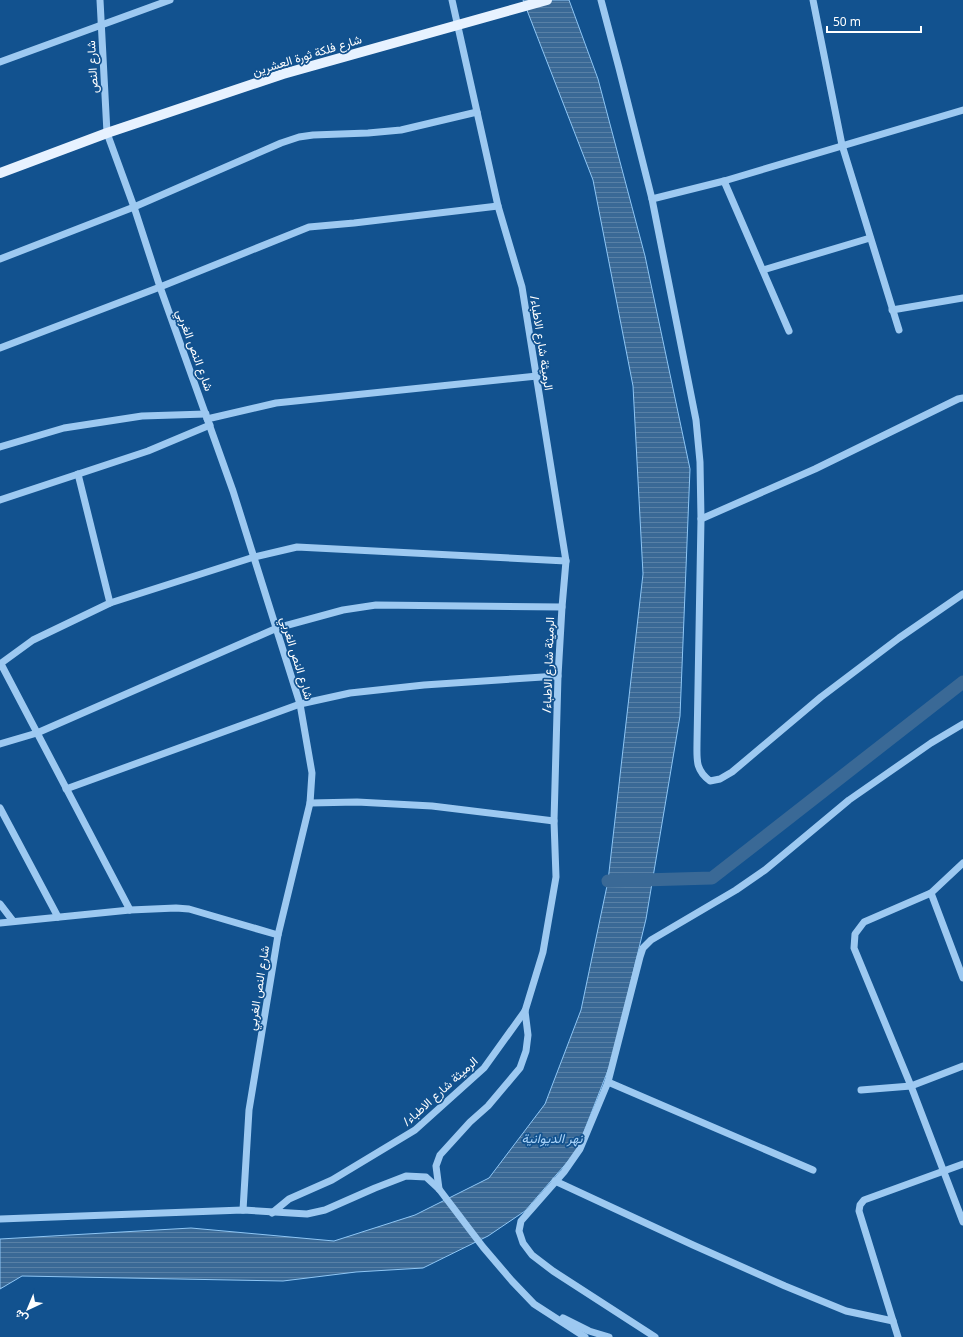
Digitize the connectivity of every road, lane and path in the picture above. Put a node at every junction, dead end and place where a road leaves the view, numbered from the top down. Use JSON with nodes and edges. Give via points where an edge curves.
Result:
{"nodes":[{"id":1,"x":100,"y":0,"type":"edge"},
{"id":2,"x":170,"y":0,"type":"edge"},
{"id":3,"x":452,"y":0,"type":"edge"},
{"id":4,"x":547,"y":0,"type":"edge"},
{"id":5,"x":601,"y":0,"type":"edge"},
{"id":6,"x":814,"y":0,"type":"edge"},
{"id":7,"x":101,"y":25,"type":"junction"},
{"id":8,"x":458,"y":25,"type":"junction"},
{"id":9,"x":0,"y":62,"type":"edge"},
{"id":10,"x":963,"y":110,"type":"edge"},
{"id":11,"x":477,"y":112,"type":"junction"},
{"id":12,"x":107,"y":133,"type":"junction"},
{"id":13,"x":842,"y":145,"type":"junction"},
{"id":14,"x":0,"y":174,"type":"edge"},
{"id":15,"x":724,"y":181,"type":"junction"},
{"id":16,"x":652,"y":199,"type":"junction"},
{"id":17,"x":498,"y":206,"type":"junction"},
{"id":18,"x":134,"y":207,"type":"junction"},
{"id":19,"x":870,"y":238,"type":"junction"},
{"id":20,"x":0,"y":259,"type":"edge"},
{"id":21,"x":763,"y":270,"type":"junction"},
{"id":22,"x":160,"y":287,"type":"junction"},
{"id":23,"x":963,"y":298,"type":"edge"},
{"id":24,"x":892,"y":310,"type":"junction"},
{"id":25,"x":899,"y":330,"type":"dead end"},
{"id":26,"x":790,"y":331,"type":"dead end"},
{"id":27,"x":0,"y":348,"type":"edge"},
{"id":28,"x":537,"y":376,"type":"junction"},
{"id":29,"x":963,"y":398,"type":"edge"},
{"id":30,"x":208,"y":419,"type":"junction"},
{"id":31,"x":0,"y":447,"type":"edge"},
{"id":32,"x":78,"y":474,"type":"junction"},
{"id":33,"x":0,"y":500,"type":"edge"},
{"id":34,"x":701,"y":519,"type":"junction"},
{"id":35,"x":254,"y":557,"type":"junction"},
{"id":36,"x":566,"y":561,"type":"junction"},
{"id":37,"x":963,"y":594,"type":"edge"},
{"id":38,"x":110,"y":603,"type":"junction"},
{"id":39,"x":562,"y":607,"type":"junction"},
{"id":40,"x":277,"y":628,"type":"junction"},
{"id":41,"x":0,"y":664,"type":"edge"},
{"id":42,"x":558,"y":676,"type":"junction"},
{"id":43,"x":300,"y":704,"type":"junction"},
{"id":44,"x":963,"y":724,"type":"edge"},
{"id":45,"x":37,"y":733,"type":"junction"},
{"id":46,"x":0,"y":744,"type":"edge"},
{"id":47,"x":66,"y":789,"type":"junction"},
{"id":48,"x":310,"y":803,"type":"junction"},
{"id":49,"x":0,"y":808,"type":"edge"},
{"id":50,"x":554,"y":821,"type":"junction"},
{"id":51,"x":963,"y":863,"type":"edge"},
{"id":52,"x":931,"y":893,"type":"junction"},
{"id":53,"x":0,"y":904,"type":"edge"},
{"id":54,"x":130,"y":910,"type":"junction"},
{"id":55,"x":58,"y":916,"type":"junction"},
{"id":56,"x":13,"y":921,"type":"junction"},
{"id":57,"x":0,"y":923,"type":"edge"},
{"id":58,"x":278,"y":935,"type":"junction"},
{"id":59,"x":963,"y":978,"type":"edge"},
{"id":60,"x":525,"y":1011,"type":"junction"},
{"id":61,"x":963,"y":1066,"type":"edge"},
{"id":62,"x":608,"y":1082,"type":"junction"},
{"id":63,"x":911,"y":1086,"type":"junction"},
{"id":64,"x":861,"y":1090,"type":"dead end"},
{"id":65,"x":963,"y":1164,"type":"edge"},
{"id":66,"x":813,"y":1170,"type":"dead end"},
{"id":67,"x":945,"y":1172,"type":"junction"},
{"id":68,"x":555,"y":1181,"type":"junction"},
{"id":69,"x":439,"y":1189,"type":"junction"},
{"id":70,"x":243,"y":1210,"type":"junction"},
{"id":71,"x":272,"y":1213,"type":"junction"},
{"id":72,"x":0,"y":1219,"type":"edge"},
{"id":73,"x":963,"y":1222,"type":"edge"},
{"id":74,"x":534,"y":1304,"type":"junction"},
{"id":75,"x":893,"y":1321,"type":"junction"},
{"id":76,"x":585,"y":1337,"type":"edge"},
{"id":77,"x":609,"y":1337,"type":"edge"},
{"id":78,"x":655,"y":1337,"type":"edge"},
{"id":79,"x":898,"y":1337,"type":"edge"}],
"edges":[{"from":1,"to":7,"type":"street","name":"شارع النص"},
{"from":2,"to":7,"type":"street"},
{"from":3,"to":8,"type":"street","name":"/الرميثة شارع الاطباء"},
{"from":4,"to":8,"type":"main road","name":"شارع فلكة ثورة العشرين"},
{"from":5,"to":16,"type":"street"},
{"from":6,"to":13,"type":"street"},
{"from":7,"to":9,"type":"street"},
{"from":7,"to":12,"type":"street","name":"شارع النص"},
{"from":8,"to":11,"type":"street","name":"/الرميثة شارع الاطباء"},
{"from":8,"to":12,"type":"main road","name":"شارع فلكة ثورة العشرين","via":[[283,74]]},
{"from":10,"to":13,"type":"street"},
{"from":11,"to":17,"type":"street","name":"/الرميثة شارع الاطباء"},
{"from":11,"to":18,"type":"street","via":[[401,130],[299,137]]},
{"from":12,"to":14,"type":"main road","name":"شارع فلكة ثورة العشرين"},
{"from":12,"to":18,"type":"street","name":"شارع النص الغربي"},
{"from":13,"to":15,"type":"street"},
{"from":13,"to":19,"type":"street"},
{"from":15,"to":16,"type":"street"},
{"from":15,"to":21,"type":"street"},
{"from":16,"to":34,"type":"street","via":[[696,420]]},
{"from":17,"to":22,"type":"street","via":[[309,226]]},
{"from":17,"to":28,"type":"street","name":"/الرميثة شارع الاطباء","via":[[522,287]]},
{"from":18,"to":20,"type":"street"},
{"from":18,"to":22,"type":"street","name":"شارع النص الغربي"},
{"from":19,"to":21,"type":"street"},
{"from":19,"to":24,"type":"street"},
{"from":21,"to":26,"type":"street"},
{"from":22,"to":27,"type":"street"},
{"from":22,"to":30,"type":"street","name":"شارع النص الغربي"},
{"from":23,"to":24,"type":"street"},
{"from":24,"to":25,"type":"street"},
{"from":28,"to":30,"type":"street","via":[[276,403]]},
{"from":28,"to":36,"type":"street","name":"/الرميثة شارع الاطباء"},
{"from":29,"to":34,"type":"street","via":[[815,469]]},
{"from":30,"to":31,"type":"street","via":[[142,416],[64,428]]},
{"from":30,"to":32,"type":"street","via":[[148,451]]},
{"from":30,"to":35,"type":"street","name":"شارع النص الغربي"},
{"from":32,"to":33,"type":"street"},
{"from":32,"to":38,"type":"street"},
{"from":34,"to":37,"type":"street","via":[[697,743],[698,765],[703,776],[710,781],[732,772],[833,688]]},
{"from":35,"to":36,"type":"street","via":[[297,547]]},
{"from":35,"to":38,"type":"street"},
{"from":35,"to":40,"type":"street","name":"شارع النص الغربي"},
{"from":36,"to":39,"type":"street","name":"/الرميثة شارع الاطباء"},
{"from":38,"to":41,"type":"street","via":[[33,640]]},
{"from":39,"to":40,"type":"street","via":[[376,605],[343,610]]},
{"from":39,"to":42,"type":"street","name":"/الرميثة شارع الاطباء"},
{"from":40,"to":43,"type":"street","name":"شارع النص الغربي"},
{"from":40,"to":45,"type":"street"},
{"from":41,"to":45,"type":"street"},
{"from":42,"to":43,"type":"street","via":[[416,685],[350,693]]},
{"from":42,"to":50,"type":"street","name":"/الرميثة شارع الاطباء"},
{"from":43,"to":47,"type":"street"},
{"from":43,"to":48,"type":"street","name":"شارع النص الغربي","via":[[312,773]]},
{"from":44,"to":62,"type":"street","via":[[849,800],[736,890],[651,940],[643,948]]},
{"from":45,"to":46,"type":"street"},
{"from":45,"to":47,"type":"street"},
{"from":47,"to":54,"type":"street"},
{"from":48,"to":50,"type":"street","via":[[357,802],[432,806]]},
{"from":48,"to":58,"type":"street","name":"شارع النص الغربي"},
{"from":49,"to":55,"type":"street"},
{"from":50,"to":60,"type":"street","name":"/الرميثة شارع الاطباء","via":[[556,877],[543,952]]},
{"from":51,"to":52,"type":"street"},
{"from":52,"to":59,"type":"street"},
{"from":52,"to":63,"type":"street","via":[[864,922],[855,934],[854,948]]},
{"from":53,"to":56,"type":"street"},
{"from":54,"to":55,"type":"street"},
{"from":54,"to":58,"type":"street","via":[[189,909]]},
{"from":55,"to":56,"type":"street"},
{"from":56,"to":57,"type":"street"},
{"from":58,"to":70,"type":"street","name":"شارع النص الغربي","via":[[249,1110]]},
{"from":60,"to":69,"type":"street","via":[[528,1035],[520,1068],[488,1106],[440,1155],[436,1166]]},
{"from":60,"to":71,"type":"street","name":"/الرميثة شارع الاطباء","via":[[484,1068],[415,1130],[332,1180],[289,1198]]},
{"from":61,"to":63,"type":"street"},
{"from":62,"to":66,"type":"street"},
{"from":62,"to":68,"type":"street","via":[[580,1149]]},
{"from":63,"to":64,"type":"street"},
{"from":63,"to":67,"type":"street"},
{"from":65,"to":67,"type":"street"},
{"from":67,"to":73,"type":"street"},
{"from":67,"to":75,"type":"street","via":[[864,1200],[860,1205],[859,1211]]},
{"from":68,"to":75,"type":"street","via":[[785,1286],[846,1311]]},
{"from":68,"to":78,"type":"street","via":[[521,1221],[523,1243],[532,1255],[553,1271]]},
{"from":69,"to":71,"type":"street","via":[[426,1177],[406,1176],[325,1210],[307,1214]]},
{"from":69,"to":74,"type":"street","via":[[512,1281]]},
{"from":70,"to":71,"type":"street"},
{"from":70,"to":72,"type":"street"},
{"from":74,"to":76,"type":"street"},
{"from":74,"to":77,"type":"street","via":[[589,1331]]},
{"from":75,"to":79,"type":"street"}]}
